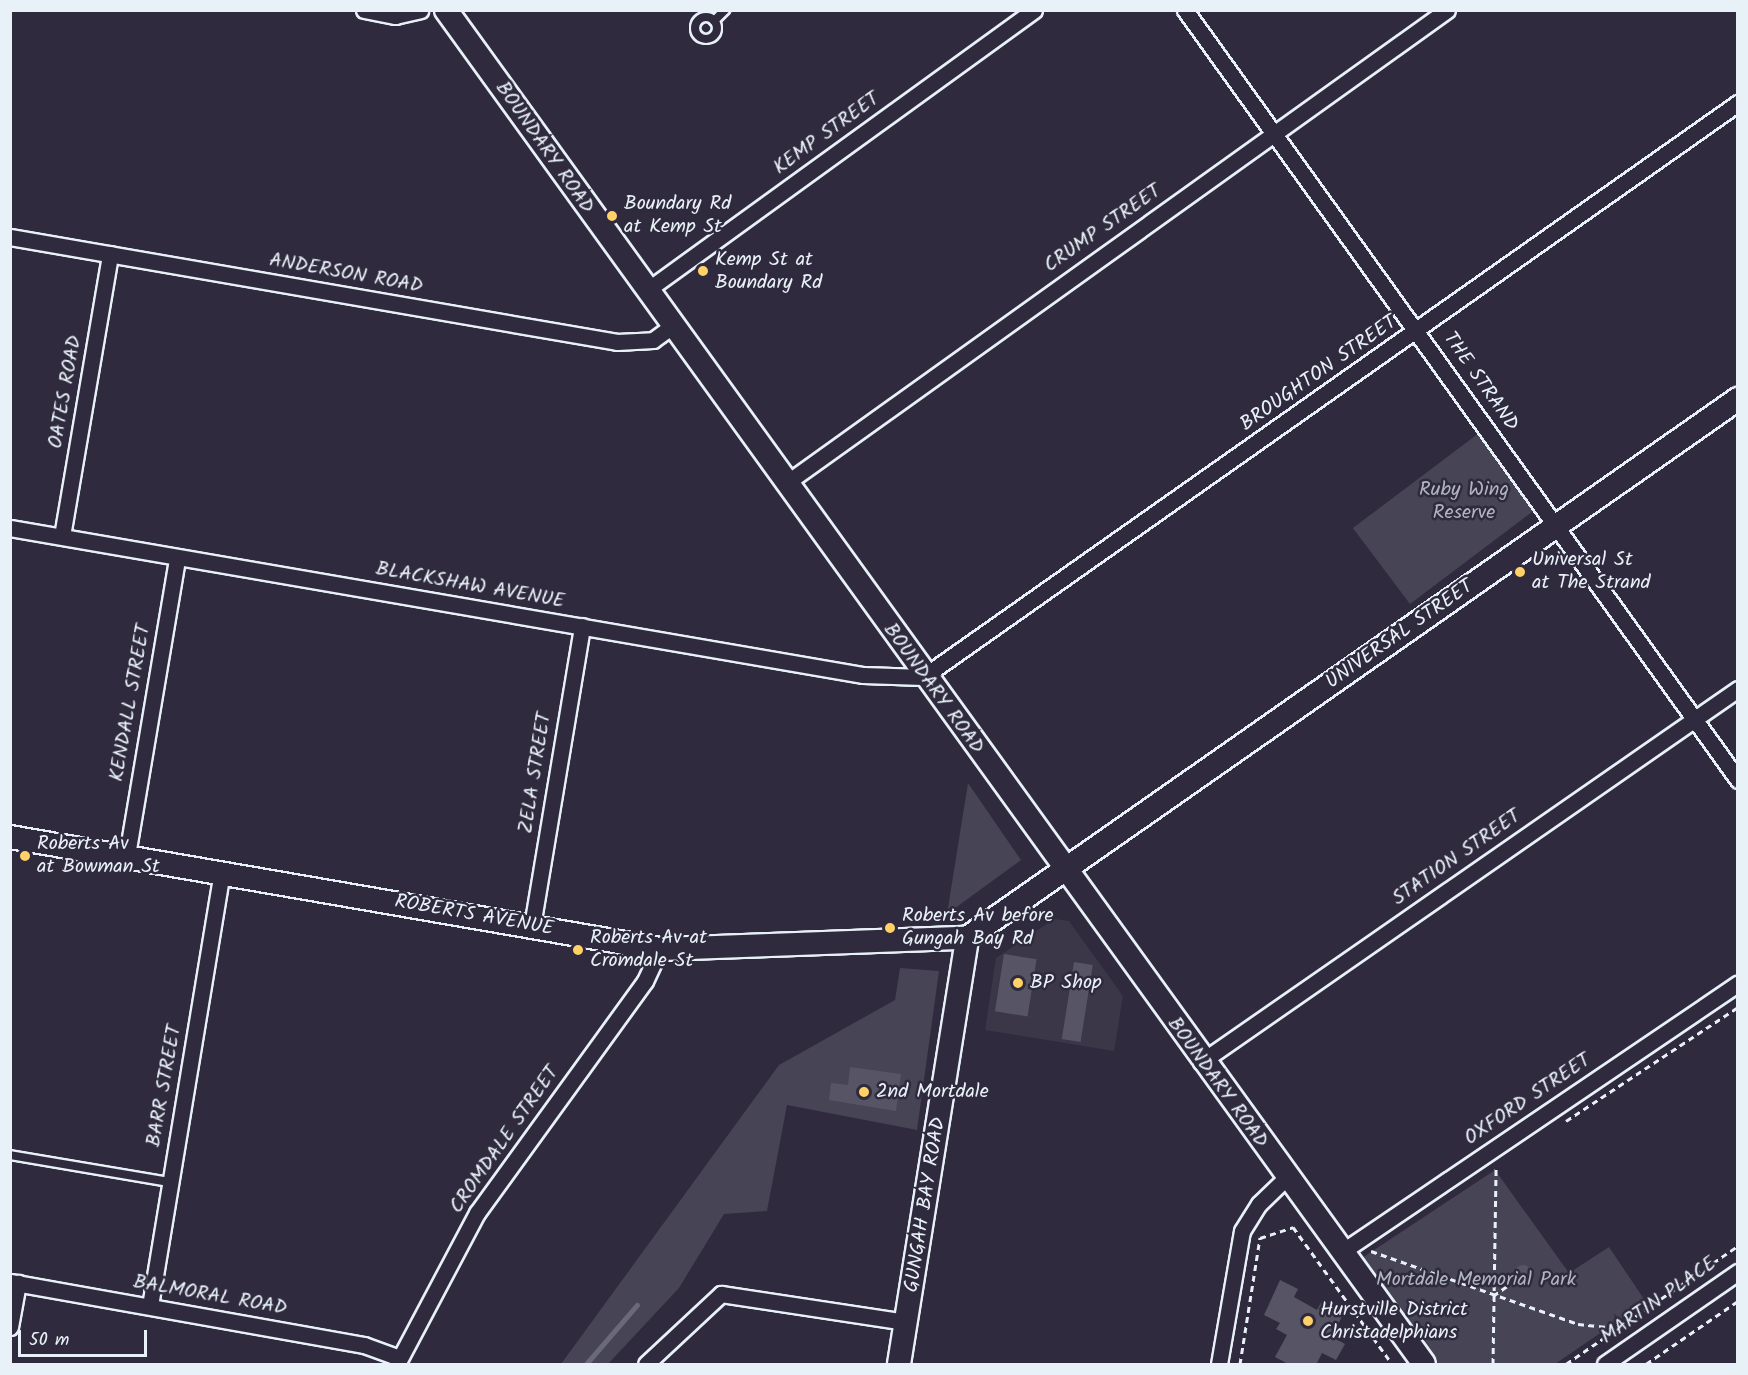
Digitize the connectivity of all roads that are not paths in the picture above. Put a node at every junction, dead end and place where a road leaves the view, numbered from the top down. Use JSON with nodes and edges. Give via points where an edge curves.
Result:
{"nodes":[{"id":1,"x":364,"y":10,"type":"edge"},
{"id":2,"x":420,"y":10,"type":"edge"},
{"id":3,"x":446,"y":10,"type":"edge"},
{"id":4,"x":725,"y":10,"type":"edge"},
{"id":5,"x":1034,"y":10,"type":"edge"},
{"id":6,"x":1185,"y":10,"type":"edge"},
{"id":7,"x":1447,"y":10,"type":"edge"},
{"id":8,"x":714,"y":21,"type":"dead end"},
{"id":9,"x":1737,"y":103,"type":"edge"},
{"id":10,"x":1274,"y":132,"type":"junction"},
{"id":11,"x":10,"y":237,"type":"edge"},
{"id":12,"x":110,"y":254,"type":"junction"},
{"id":13,"x":646,"y":291,"type":"junction"},
{"id":14,"x":671,"y":327,"type":"junction"},
{"id":15,"x":1417,"y":330,"type":"junction"},
{"id":16,"x":1737,"y":399,"type":"edge"},
{"id":17,"x":785,"y":484,"type":"junction"},
{"id":18,"x":1556,"y":526,"type":"junction"},
{"id":19,"x":10,"y":528,"type":"edge"},
{"id":20,"x":62,"y":536,"type":"junction"},
{"id":21,"x":177,"y":558,"type":"junction"},
{"id":22,"x":582,"y":626,"type":"junction"},
{"id":23,"x":923,"y":677,"type":"junction"},
{"id":24,"x":1737,"y":689,"type":"edge"},
{"id":25,"x":1693,"y":719,"type":"junction"},
{"id":26,"x":1737,"y":780,"type":"edge"},
{"id":27,"x":10,"y":837,"type":"edge"},
{"id":28,"x":127,"y":855,"type":"junction"},
{"id":29,"x":1063,"y":871,"type":"junction"},
{"id":30,"x":222,"y":873,"type":"junction"},
{"id":31,"x":532,"y":926,"type":"junction"},
{"id":32,"x":967,"y":938,"type":"junction"},
{"id":33,"x":660,"y":949,"type":"junction"},
{"id":34,"x":1737,"y":984,"type":"edge"},
{"id":35,"x":1201,"y":1062,"type":"junction"},
{"id":36,"x":10,"y":1155,"type":"edge"},
{"id":37,"x":1287,"y":1177,"type":"junction"},
{"id":38,"x":170,"y":1182,"type":"junction"},
{"id":39,"x":1343,"y":1251,"type":"junction"},
{"id":40,"x":1737,"y":1272,"type":"edge"},
{"id":41,"x":14,"y":1283,"type":"edge"},
{"id":42,"x":150,"y":1306,"type":"junction"},
{"id":43,"x":906,"y":1322,"type":"junction"},
{"id":44,"x":10,"y":1327,"type":"edge"},
{"id":45,"x":399,"y":1361,"type":"edge"},
{"id":46,"x":646,"y":1365,"type":"edge"},
{"id":47,"x":899,"y":1365,"type":"edge"},
{"id":48,"x":1219,"y":1365,"type":"edge"},
{"id":49,"x":1424,"y":1365,"type":"edge"},
{"id":50,"x":1605,"y":1365,"type":"edge"}],
"edges":[{"from":1,"to":2,"type":"street","via":[[394,16]]},
{"from":3,"to":13,"type":"street","name":"BOUNDARY ROAD"},
{"from":4,"to":8,"type":"lane"},
{"from":5,"to":13,"type":"street","name":"KEMP STREET"},
{"from":6,"to":10,"type":"street","name":"THE STRAND"},
{"from":7,"to":10,"type":"street","name":"CRUMP STREET"},
{"from":9,"to":15,"type":"street","name":"BROUGHTON STREET"},
{"from":10,"to":15,"type":"street","name":"THE STRAND"},
{"from":10,"to":17,"type":"street","name":"CRUMP STREET"},
{"from":11,"to":12,"type":"street","name":"ANDERSON ROAD"},
{"from":12,"to":14,"type":"street","name":"ANDERSON ROAD","via":[[617,342],[654,339]]},
{"from":12,"to":20,"type":"street","name":"OATES ROAD"},
{"from":13,"to":14,"type":"street","name":"BOUNDARY ROAD"},
{"from":14,"to":17,"type":"street","name":"BOUNDARY ROAD"},
{"from":15,"to":18,"type":"street","name":"THE STRAND"},
{"from":15,"to":23,"type":"street","name":"BROUGHTON STREET"},
{"from":16,"to":18,"type":"street","name":"UNIVERSAL STREET"},
{"from":17,"to":23,"type":"street","name":"BOUNDARY ROAD"},
{"from":18,"to":25,"type":"street","name":"THE STRAND"},
{"from":18,"to":29,"type":"street","name":"UNIVERSAL STREET"},
{"from":19,"to":20,"type":"street","name":"BLACKSHAW AVENUE"},
{"from":20,"to":21,"type":"street","name":"BLACKSHAW AVENUE"},
{"from":21,"to":22,"type":"street","name":"BLACKSHAW AVENUE"},
{"from":21,"to":28,"type":"street","name":"KENDALL STREET"},
{"from":22,"to":23,"type":"street","name":"BLACKSHAW AVENUE","via":[[863,675]]},
{"from":22,"to":31,"type":"street","name":"ZELA STREET"},
{"from":23,"to":29,"type":"street","name":"BOUNDARY ROAD"},
{"from":24,"to":25,"type":"street","name":"STATION STREET"},
{"from":25,"to":26,"type":"street","name":"THE STRAND"},
{"from":25,"to":35,"type":"street","name":"STATION STREET"},
{"from":27,"to":28,"type":"street","name":"ROBERTS AVENUE"},
{"from":28,"to":30,"type":"street","name":"ROBERTS AVENUE"},
{"from":29,"to":32,"type":"street"},
{"from":29,"to":35,"type":"street","name":"BOUNDARY ROAD"},
{"from":30,"to":31,"type":"street","name":"ROBERTS AVENUE"},
{"from":30,"to":38,"type":"street","name":"BARR STREET"},
{"from":31,"to":33,"type":"street","name":"ROBERTS AVENUE"},
{"from":32,"to":33,"type":"street","name":"ROBERTS AVENUE"},
{"from":32,"to":43,"type":"street","name":"GUNGAH BAY ROAD"},
{"from":33,"to":45,"type":"street","name":"CROMDALE STREET","via":[[645,981],[477,1213]]},
{"from":34,"to":39,"type":"street","name":"OXFORD STREET"},
{"from":35,"to":37,"type":"street","name":"BOUNDARY ROAD"},
{"from":36,"to":38,"type":"lane"},
{"from":37,"to":39,"type":"street","name":"BOUNDARY ROAD"},
{"from":37,"to":48,"type":"street","via":[[1259,1204],[1242,1231]]},
{"from":38,"to":42,"type":"street","name":"BARR STREET"},
{"from":39,"to":49,"type":"street","name":"BOUNDARY ROAD"},
{"from":40,"to":50,"type":"street","name":"MARTIN PLACE"},
{"from":41,"to":42,"type":"street","name":"BALMORAL ROAD"},
{"from":41,"to":44,"type":"street"},
{"from":42,"to":45,"type":"street","name":"BALMORAL ROAD","via":[[364,1346]]},
{"from":43,"to":46,"type":"street","via":[[721,1294]]},
{"from":43,"to":47,"type":"street","name":"GUNGAH BAY ROAD"}]}
